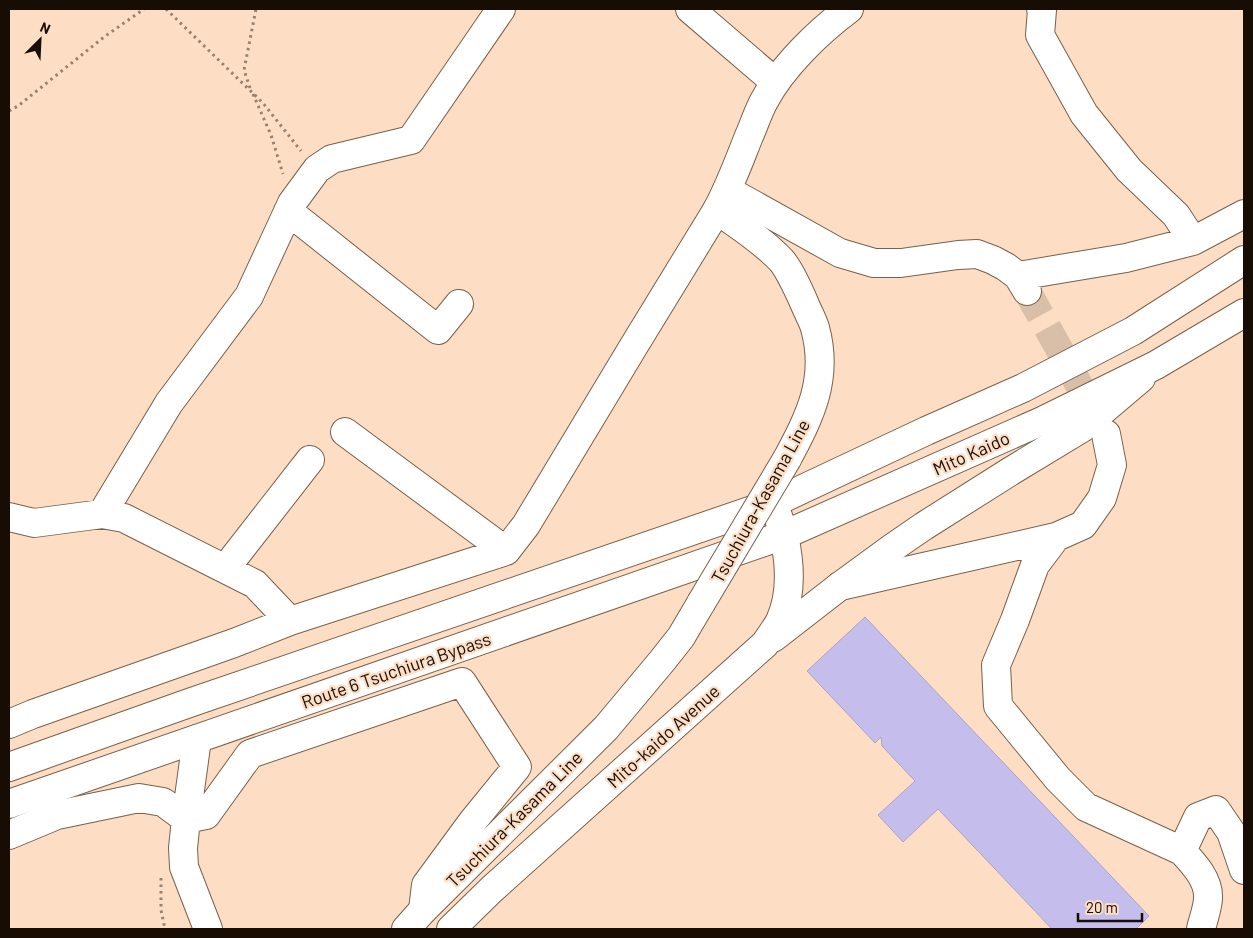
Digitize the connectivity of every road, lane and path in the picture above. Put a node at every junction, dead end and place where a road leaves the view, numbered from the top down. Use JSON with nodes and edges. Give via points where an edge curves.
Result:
{"nodes":[{"id":1,"x":144,"y":9,"type":"edge"},
{"id":2,"x":166,"y":9,"type":"edge"},
{"id":3,"x":256,"y":9,"type":"edge"},
{"id":4,"x":501,"y":9,"type":"edge"},
{"id":5,"x":690,"y":9,"type":"edge"},
{"id":6,"x":849,"y":9,"type":"edge"},
{"id":7,"x":1041,"y":9,"type":"edge"},
{"id":8,"x":775,"y":82,"type":"junction"},
{"id":9,"x":251,"y":91,"type":"junction"},
{"id":10,"x":9,"y":111,"type":"edge"},
{"id":11,"x":316,"y":169,"type":"junction"},
{"id":12,"x":722,"y":200,"type":"junction"},
{"id":13,"x":288,"y":211,"type":"junction"},
{"id":14,"x":1244,"y":214,"type":"edge"},
{"id":15,"x":1194,"y":240,"type":"junction"},
{"id":16,"x":1244,"y":260,"type":"edge"},
{"id":17,"x":459,"y":304,"type":"dead end"},
{"id":18,"x":1244,"y":313,"type":"edge"},
{"id":19,"x":1156,"y":365,"type":"junction"},
{"id":20,"x":345,"y":432,"type":"dead end"},
{"id":21,"x":1106,"y":434,"type":"tunnel mouth"},
{"id":22,"x":310,"y":460,"type":"dead end"},
{"id":23,"x":773,"y":503,"type":"junction"},
{"id":24,"x":102,"y":514,"type":"junction"},
{"id":25,"x":9,"y":517,"type":"edge"},
{"id":26,"x":784,"y":535,"type":"junction"},
{"id":27,"x":1056,"y":537,"type":"junction"},
{"id":28,"x":506,"y":551,"type":"junction"},
{"id":29,"x":225,"y":569,"type":"junction"},
{"id":30,"x":840,"y":586,"type":"junction"},
{"id":31,"x":290,"y":621,"type":"junction"},
{"id":32,"x":765,"y":644,"type":"junction"},
{"id":33,"x":9,"y":724,"type":"edge"},
{"id":34,"x":196,"y":739,"type":"junction"},
{"id":35,"x":9,"y":767,"type":"edge"},
{"id":36,"x":9,"y":804,"type":"edge"},
{"id":37,"x":186,"y":819,"type":"junction"},
{"id":38,"x":9,"y":834,"type":"edge"},
{"id":39,"x":1182,"y":851,"type":"junction"},
{"id":40,"x":1244,"y":870,"type":"edge"},
{"id":41,"x":414,"y":920,"type":"edge"},
{"id":42,"x":208,"y":929,"type":"edge"},
{"id":43,"x":451,"y":929,"type":"edge"},
{"id":44,"x":1201,"y":929,"type":"edge"}],
"edges":[{"from":1,"to":10,"type":"path"},
{"from":2,"to":9,"type":"path"},
{"from":3,"to":9,"type":"path","via":[[244,70]]},
{"from":4,"to":11,"type":"main road","via":[[411,140],[332,159]]},
{"from":5,"to":8,"type":"main road"},
{"from":6,"to":8,"type":"main road","via":[[798,54]]},
{"from":7,"to":15,"type":"main road","via":[[1040,35],[1084,114],[1128,170],[1176,215]]},
{"from":8,"to":12,"type":"main road","via":[[763,102]]},
{"from":9,"to":11,"type":"path"},
{"from":9,"to":13,"type":"path","via":[[283,171]]},
{"from":11,"to":13,"type":"main road"},
{"from":12,"to":15,"type":"main road","via":[[840,253],[874,263],[976,254],[1006,267],[1022,283]]},
{"from":12,"to":28,"type":"main road","via":[[526,525]]},
{"from":12,"to":41,"type":"main road","name":"Tsuchiura-Kasama Line","bridge":true,"via":[[783,262],[815,328],[820,355],[819,384],[803,430],[701,604],[662,661],[606,728]]},
{"from":13,"to":17,"type":"main road","via":[[438,330]]},
{"from":13,"to":24,"type":"main road","via":[[249,296],[169,402]]},
{"from":14,"to":15,"type":"main road"},
{"from":16,"to":23,"type":"main road","name":"Route 6 Tsuchiura Bypass","via":[[1133,331],[1023,388]]},
{"from":18,"to":19,"type":"main road"},
{"from":19,"to":26,"type":"main road","name":"Mito Kaido","via":[[1042,421]]},
{"from":19,"to":30,"type":"main road","via":[[1082,428],[924,526]]},
{"from":20,"to":28,"type":"main road"},
{"from":21,"to":27,"type":"main road","via":[[1112,465],[1102,498],[1083,525]]},
{"from":22,"to":29,"type":"main road"},
{"from":23,"to":26,"type":"main road","name":"Mito-kaido Avenue"},
{"from":23,"to":35,"type":"main road","name":"Route 6 Tsuchiura Bypass"},
{"from":24,"to":25,"type":"main road","via":[[34,523]]},
{"from":24,"to":29,"type":"main road","via":[[124,518]]},
{"from":26,"to":32,"type":"main road","name":"Mito-kaido Avenue","via":[[789,582],[786,601],[780,621]]},
{"from":26,"to":34,"type":"main road","name":"Route 6 Tsuchiura Bypass"},
{"from":27,"to":30,"type":"main road"},
{"from":27,"to":39,"type":"main road","via":[[1035,566],[996,665],[998,706],[1058,780],[1086,807]]},
{"from":28,"to":31,"type":"main road"},
{"from":29,"to":31,"type":"main road","via":[[255,584]]},
{"from":30,"to":32,"type":"main road"},
{"from":31,"to":33,"type":"main road"},
{"from":32,"to":43,"type":"main road","name":"Mito-kaido Avenue"},
{"from":34,"to":36,"type":"main road","name":"Route 6 Tsuchiura Bypass"},
{"from":34,"to":37,"type":"main road"},
{"from":37,"to":38,"type":"main road","via":[[162,802],[139,798],[57,815]]},
{"from":37,"to":41,"type":"main road","via":[[206,815],[250,754],[462,682],[517,767],[426,885]]},
{"from":37,"to":42,"type":"main road","via":[[184,867]]},
{"from":39,"to":40,"type":"main road","via":[[1198,817],[1216,810],[1231,832]]},
{"from":39,"to":44,"type":"main road","via":[[1205,882],[1208,898]]}]}
